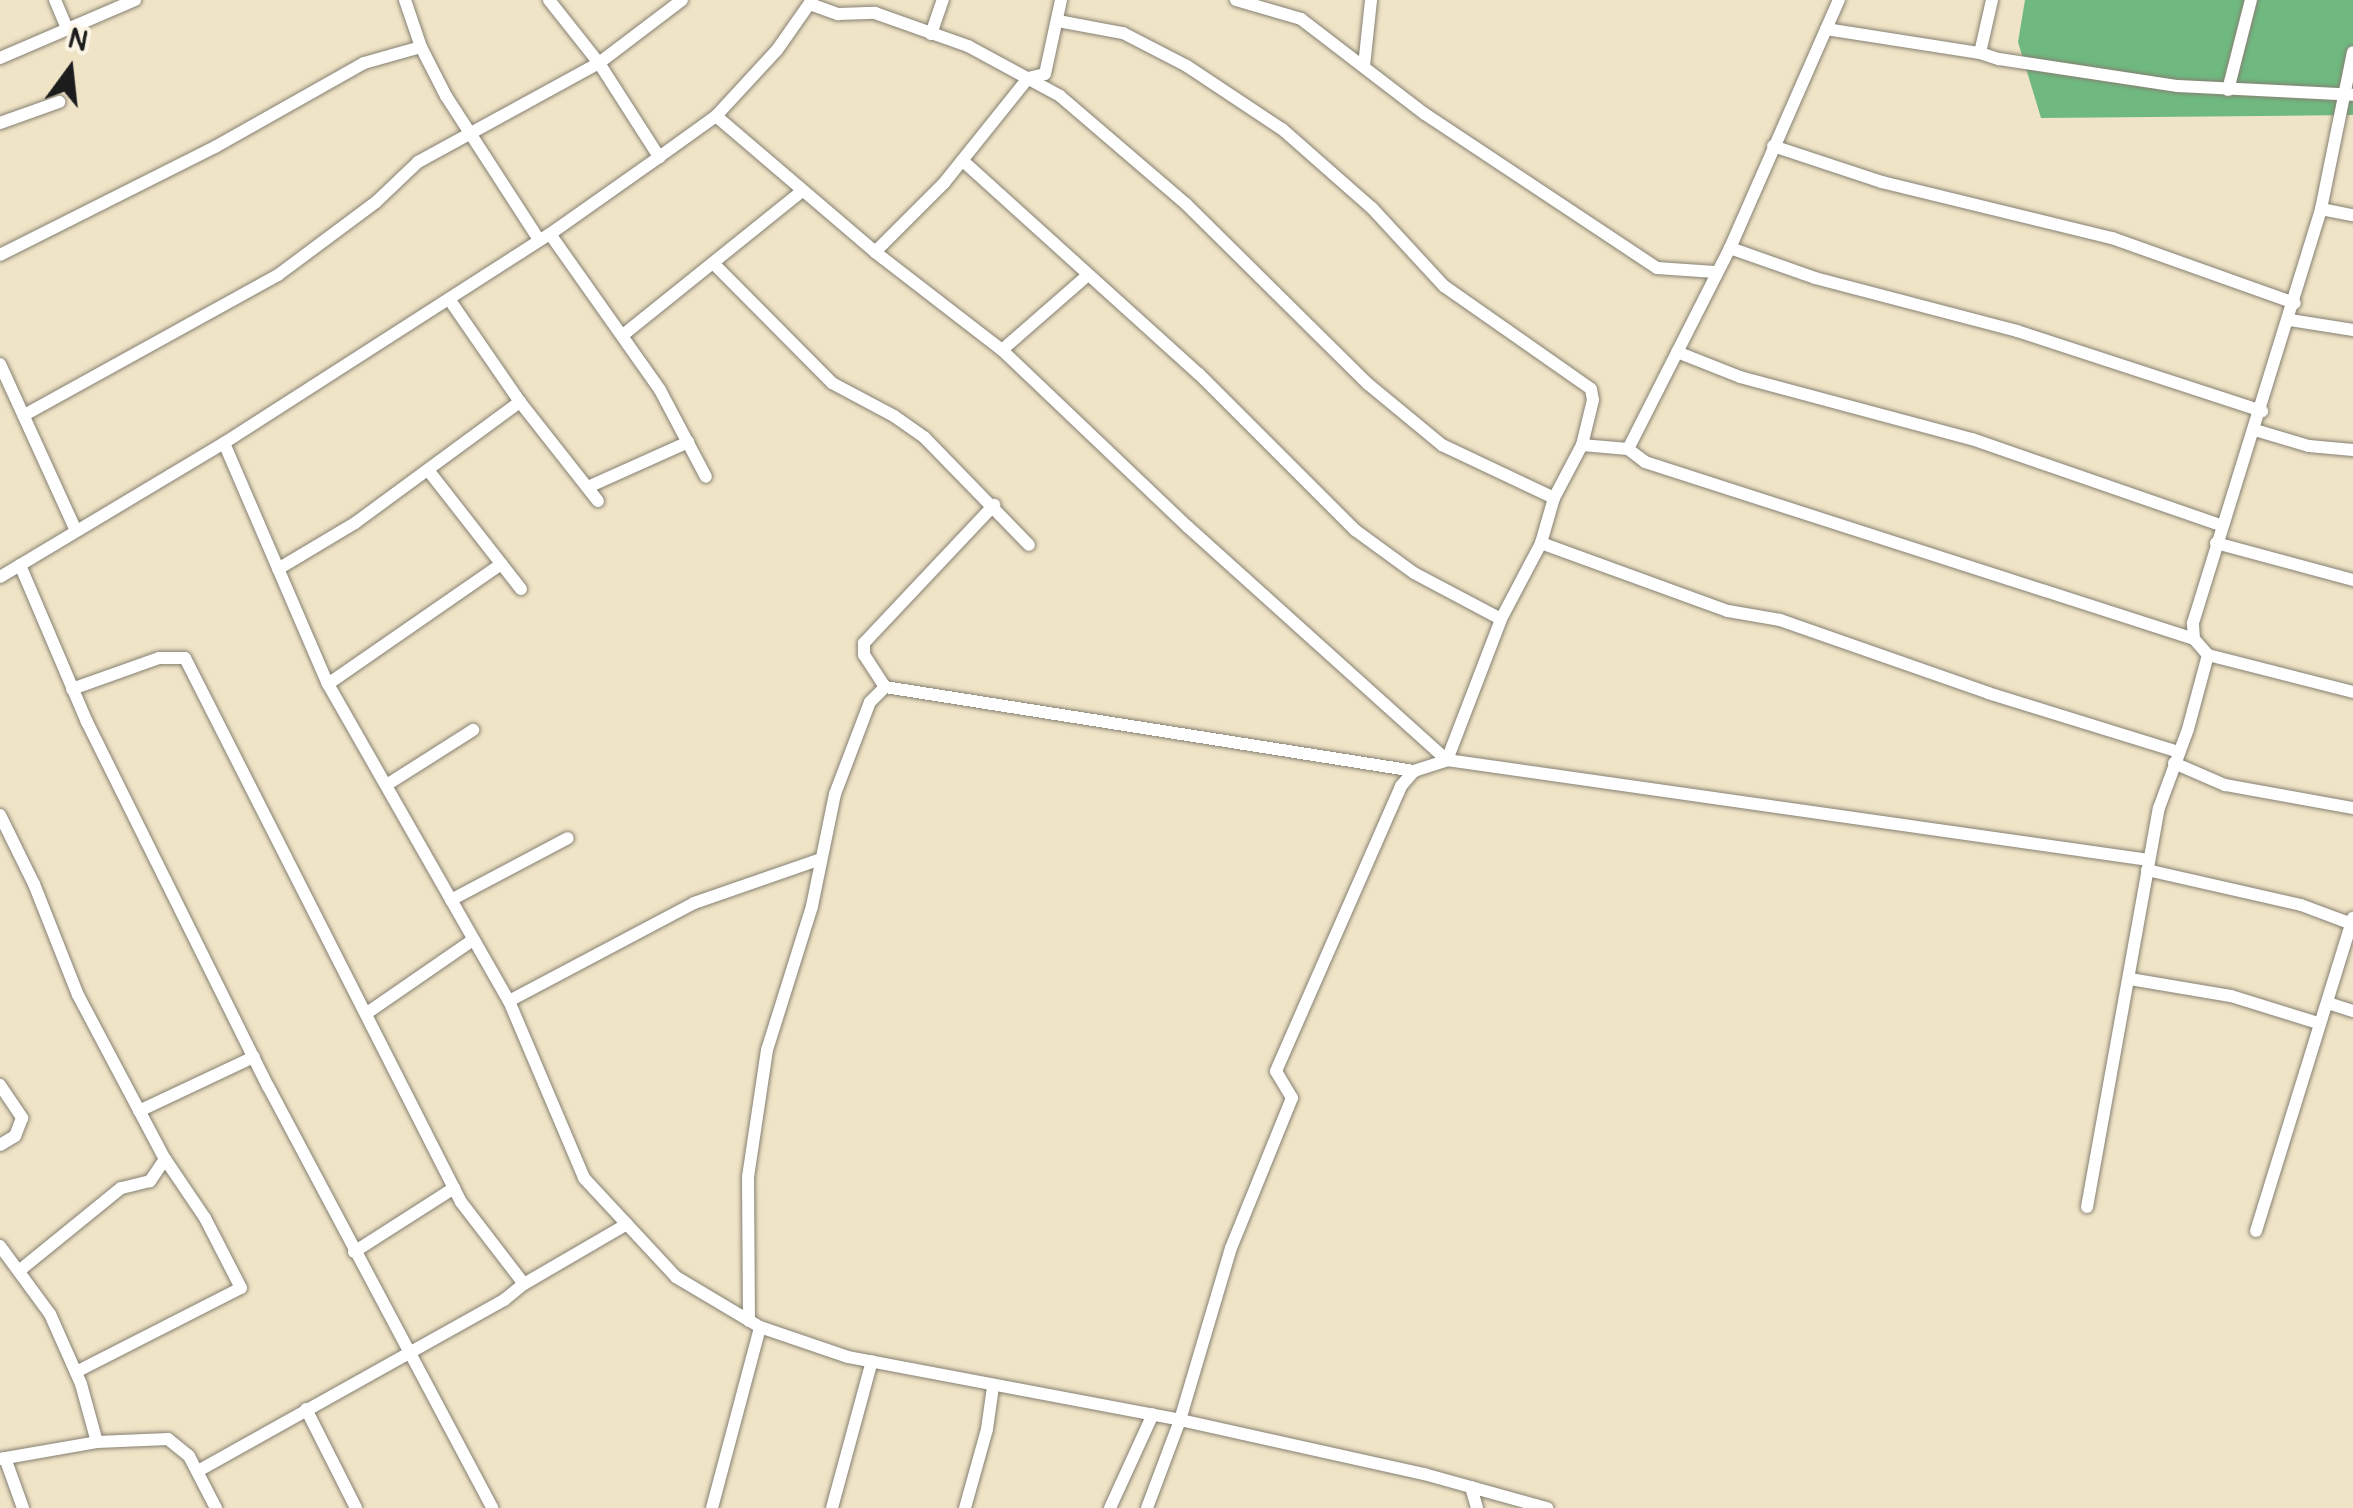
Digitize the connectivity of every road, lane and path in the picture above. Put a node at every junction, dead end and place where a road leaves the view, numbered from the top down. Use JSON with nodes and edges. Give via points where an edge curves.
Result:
{"nodes":[{"id":1,"x":56,"y":0,"type":"edge"},
{"id":2,"x":135,"y":0,"type":"edge"},
{"id":3,"x":406,"y":0,"type":"edge"},
{"id":4,"x":549,"y":0,"type":"edge"},
{"id":5,"x":682,"y":0,"type":"edge"},
{"id":6,"x":943,"y":0,"type":"edge"},
{"id":7,"x":1061,"y":0,"type":"edge"},
{"id":8,"x":1236,"y":0,"type":"edge"},
{"id":9,"x":1371,"y":0,"type":"edge"},
{"id":10,"x":1839,"y":0,"type":"edge"},
{"id":11,"x":1992,"y":0,"type":"edge"},
{"id":12,"x":2251,"y":0,"type":"edge"},
{"id":13,"x":811,"y":2,"type":"edge"},
{"id":14,"x":1058,"y":22,"type":"junction"},
{"id":15,"x":67,"y":28,"type":"junction"},
{"id":16,"x":1826,"y":29,"type":"junction"},
{"id":17,"x":931,"y":34,"type":"junction"},
{"id":18,"x":421,"y":47,"type":"junction"},
{"id":19,"x":2353,"y":52,"type":"edge"},
{"id":20,"x":1980,"y":54,"type":"junction"},
{"id":21,"x":0,"y":58,"type":"edge"},
{"id":22,"x":599,"y":63,"type":"junction"},
{"id":23,"x":1364,"y":66,"type":"junction"},
{"id":24,"x":1028,"y":78,"type":"junction"},
{"id":25,"x":2228,"y":90,"type":"junction"},
{"id":26,"x":2348,"y":96,"type":"edge"},
{"id":27,"x":59,"y":102,"type":"dead end"},
{"id":28,"x":716,"y":116,"type":"junction"},
{"id":29,"x":0,"y":123,"type":"edge"},
{"id":30,"x":472,"y":135,"type":"junction"},
{"id":31,"x":1774,"y":146,"type":"junction"},
{"id":32,"x":659,"y":157,"type":"junction"},
{"id":33,"x":963,"y":161,"type":"junction"},
{"id":34,"x":802,"y":191,"type":"junction"},
{"id":35,"x":2322,"y":208,"type":"junction"},
{"id":36,"x":2353,"y":215,"type":"edge"},
{"id":37,"x":545,"y":237,"type":"junction"},
{"id":38,"x":1730,"y":248,"type":"junction"},
{"id":39,"x":875,"y":252,"type":"junction"},
{"id":40,"x":0,"y":255,"type":"edge"},
{"id":41,"x":714,"y":264,"type":"junction"},
{"id":42,"x":1715,"y":272,"type":"junction"},
{"id":43,"x":1088,"y":275,"type":"junction"},
{"id":44,"x":449,"y":298,"type":"junction"},
{"id":45,"x":2295,"y":303,"type":"junction"},
{"id":46,"x":2290,"y":320,"type":"junction"},
{"id":47,"x":2353,"y":330,"type":"edge"},
{"id":48,"x":623,"y":335,"type":"junction"},
{"id":49,"x":1002,"y":350,"type":"junction"},
{"id":50,"x":1677,"y":352,"type":"junction"},
{"id":51,"x":0,"y":364,"type":"edge"},
{"id":52,"x":520,"y":402,"type":"junction"},
{"id":53,"x":2262,"y":411,"type":"junction"},
{"id":54,"x":26,"y":414,"type":"junction"},
{"id":55,"x":2255,"y":430,"type":"junction"},
{"id":56,"x":688,"y":442,"type":"junction"},
{"id":57,"x":224,"y":443,"type":"junction"},
{"id":58,"x":1582,"y":445,"type":"junction"},
{"id":59,"x":1628,"y":449,"type":"junction"},
{"id":60,"x":2353,"y":450,"type":"edge"},
{"id":61,"x":428,"y":470,"type":"junction"},
{"id":62,"x":706,"y":477,"type":"dead end"},
{"id":63,"x":588,"y":488,"type":"junction"},
{"id":64,"x":1554,"y":498,"type":"junction"},
{"id":65,"x":598,"y":500,"type":"dead end"},
{"id":66,"x":994,"y":505,"type":"junction"},
{"id":67,"x":2221,"y":526,"type":"junction"},
{"id":68,"x":76,"y":531,"type":"junction"},
{"id":69,"x":1541,"y":543,"type":"junction"},
{"id":70,"x":2216,"y":543,"type":"junction"},
{"id":71,"x":1029,"y":545,"type":"dead end"},
{"id":72,"x":501,"y":564,"type":"junction"},
{"id":73,"x":20,"y":566,"type":"junction"},
{"id":74,"x":278,"y":569,"type":"junction"},
{"id":75,"x":0,"y":577,"type":"edge"},
{"id":76,"x":2353,"y":580,"type":"edge"},
{"id":77,"x":521,"y":590,"type":"dead end"},
{"id":78,"x":1501,"y":619,"type":"junction"},
{"id":79,"x":2194,"y":639,"type":"junction"},
{"id":80,"x":2208,"y":655,"type":"junction"},
{"id":81,"x":328,"y":684,"type":"junction"},
{"id":82,"x":885,"y":687,"type":"junction"},
{"id":83,"x":72,"y":689,"type":"junction"},
{"id":84,"x":2353,"y":692,"type":"edge"},
{"id":85,"x":473,"y":730,"type":"dead end"},
{"id":86,"x":2176,"y":757,"type":"junction"},
{"id":87,"x":1447,"y":760,"type":"junction"},
{"id":88,"x":1414,"y":771,"type":"junction"},
{"id":89,"x":388,"y":784,"type":"junction"},
{"id":90,"x":2353,"y":808,"type":"edge"},
{"id":91,"x":0,"y":816,"type":"edge"},
{"id":92,"x":4,"y":833,"type":"edge"},
{"id":93,"x":568,"y":838,"type":"dead end"},
{"id":94,"x":818,"y":860,"type":"junction"},
{"id":95,"x":2148,"y":865,"type":"junction"},
{"id":96,"x":451,"y":900,"type":"junction"},
{"id":97,"x":2352,"y":921,"type":"edge"},
{"id":98,"x":473,"y":940,"type":"junction"},
{"id":99,"x":2130,"y":979,"type":"junction"},
{"id":100,"x":509,"y":1000,"type":"junction"},
{"id":101,"x":2328,"y":1003,"type":"junction"},
{"id":102,"x":2353,"y":1011,"type":"edge"},
{"id":103,"x":366,"y":1013,"type":"junction"},
{"id":104,"x":2318,"y":1023,"type":"junction"},
{"id":105,"x":254,"y":1056,"type":"junction"},
{"id":106,"x":0,"y":1085,"type":"edge"},
{"id":107,"x":139,"y":1111,"type":"junction"},
{"id":108,"x":0,"y":1145,"type":"edge"},
{"id":109,"x":166,"y":1159,"type":"junction"},
{"id":110,"x":454,"y":1188,"type":"junction"},
{"id":111,"x":2088,"y":1207,"type":"dead end"},
{"id":112,"x":627,"y":1224,"type":"junction"},
{"id":113,"x":2256,"y":1231,"type":"dead end"},
{"id":114,"x":0,"y":1246,"type":"edge"},
{"id":115,"x":354,"y":1252,"type":"junction"},
{"id":116,"x":20,"y":1270,"type":"junction"},
{"id":117,"x":524,"y":1284,"type":"junction"},
{"id":118,"x":754,"y":1324,"type":"junction"},
{"id":119,"x":406,"y":1352,"type":"junction"},
{"id":120,"x":872,"y":1362,"type":"junction"},
{"id":121,"x":76,"y":1372,"type":"junction"},
{"id":122,"x":993,"y":1386,"type":"junction"},
{"id":123,"x":306,"y":1409,"type":"junction"},
{"id":124,"x":1153,"y":1414,"type":"junction"},
{"id":125,"x":1180,"y":1420,"type":"junction"},
{"id":126,"x":98,"y":1442,"type":"junction"},
{"id":127,"x":3,"y":1458,"type":"edge"},
{"id":128,"x":198,"y":1471,"type":"junction"},
{"id":129,"x":1471,"y":1487,"type":"junction"},
{"id":130,"x":23,"y":1508,"type":"edge"},
{"id":131,"x":216,"y":1508,"type":"edge"},
{"id":132,"x":356,"y":1508,"type":"edge"},
{"id":133,"x":492,"y":1508,"type":"edge"},
{"id":134,"x":712,"y":1508,"type":"edge"},
{"id":135,"x":832,"y":1508,"type":"edge"},
{"id":136,"x":965,"y":1508,"type":"edge"},
{"id":137,"x":1110,"y":1508,"type":"edge"},
{"id":138,"x":1147,"y":1508,"type":"edge"},
{"id":139,"x":1477,"y":1508,"type":"edge"},
{"id":140,"x":1547,"y":1508,"type":"edge"}],
"edges":[{"from":1,"to":15,"type":"street"},
{"from":2,"to":15,"type":"street"},
{"from":3,"to":18,"type":"street"},
{"from":4,"to":22,"type":"street"},
{"from":5,"to":22,"type":"street"},
{"from":6,"to":17,"type":"street"},
{"from":7,"to":14,"type":"street"},
{"from":8,"to":23,"type":"street","via":[[1301,19]]},
{"from":9,"to":23,"type":"street"},
{"from":10,"to":16,"type":"street"},
{"from":11,"to":20,"type":"street"},
{"from":12,"to":25,"type":"street"},
{"from":13,"to":17,"type":"street"},
{"from":13,"to":28,"type":"street"},
{"from":14,"to":24,"type":"street","via":[[1045,74]]},
{"from":14,"to":58,"type":"street","via":[[1123,33],[1282,129],[1372,208],[1444,286],[1591,389]]},
{"from":15,"to":21,"type":"street"},
{"from":16,"to":20,"type":"street"},
{"from":16,"to":31,"type":"street"},
{"from":17,"to":24,"type":"street"},
{"from":18,"to":30,"type":"street"},
{"from":18,"to":40,"type":"street","via":[[364,64]]},
{"from":19,"to":26,"type":"street"},
{"from":20,"to":25,"type":"street"},
{"from":22,"to":30,"type":"street"},
{"from":22,"to":32,"type":"street"},
{"from":23,"to":42,"type":"street","via":[[1657,268]]},
{"from":24,"to":33,"type":"street"},
{"from":24,"to":64,"type":"street","via":[[1060,96],[1186,204],[1368,384],[1442,445]]},
{"from":25,"to":26,"type":"street"},
{"from":26,"to":35,"type":"street"},
{"from":27,"to":29,"type":"street"},
{"from":28,"to":32,"type":"street"},
{"from":28,"to":34,"type":"street"},
{"from":30,"to":37,"type":"street"},
{"from":30,"to":54,"type":"street","via":[[406,171],[376,202],[278,275]]},
{"from":31,"to":38,"type":"street"},
{"from":31,"to":45,"type":"street","via":[[1882,182],[2112,238]]},
{"from":32,"to":37,"type":"street"},
{"from":33,"to":39,"type":"street"},
{"from":33,"to":43,"type":"street"},
{"from":34,"to":39,"type":"street"},
{"from":34,"to":41,"type":"street"},
{"from":35,"to":36,"type":"street"},
{"from":35,"to":45,"type":"street"},
{"from":37,"to":44,"type":"street"},
{"from":37,"to":48,"type":"street"},
{"from":38,"to":42,"type":"street"},
{"from":38,"to":53,"type":"street"},
{"from":39,"to":49,"type":"street"},
{"from":41,"to":48,"type":"street"},
{"from":41,"to":66,"type":"street","via":[[832,383],[926,438]]},
{"from":42,"to":50,"type":"street"},
{"from":43,"to":49,"type":"street"},
{"from":43,"to":78,"type":"street","via":[[1200,374],[1355,530],[1414,573]]},
{"from":44,"to":52,"type":"street"},
{"from":44,"to":57,"type":"street"},
{"from":45,"to":46,"type":"street"},
{"from":46,"to":47,"type":"street"},
{"from":46,"to":53,"type":"street"},
{"from":48,"to":56,"type":"street"},
{"from":49,"to":87,"type":"street"},
{"from":50,"to":59,"type":"street"},
{"from":50,"to":67,"type":"street","via":[[1740,378],[1972,439]]},
{"from":51,"to":54,"type":"street"},
{"from":52,"to":61,"type":"street"},
{"from":52,"to":63,"type":"street"},
{"from":53,"to":55,"type":"street"},
{"from":54,"to":68,"type":"street"},
{"from":55,"to":60,"type":"street"},
{"from":55,"to":67,"type":"street"},
{"from":56,"to":62,"type":"street"},
{"from":56,"to":63,"type":"street"},
{"from":57,"to":68,"type":"street"},
{"from":57,"to":74,"type":"street"},
{"from":58,"to":59,"type":"street"},
{"from":58,"to":64,"type":"street"},
{"from":59,"to":79,"type":"street","via":[[1645,462]]},
{"from":61,"to":72,"type":"street"},
{"from":61,"to":74,"type":"street"},
{"from":63,"to":65,"type":"street"},
{"from":64,"to":69,"type":"street"},
{"from":66,"to":71,"type":"street"},
{"from":66,"to":82,"type":"street","via":[[864,643],[864,655]]},
{"from":67,"to":70,"type":"street"},
{"from":68,"to":73,"type":"street"},
{"from":69,"to":78,"type":"street"},
{"from":69,"to":86,"type":"street"},
{"from":70,"to":76,"type":"street"},
{"from":70,"to":79,"type":"street"},
{"from":72,"to":77,"type":"street"},
{"from":72,"to":81,"type":"street"},
{"from":73,"to":75,"type":"street"},
{"from":73,"to":83,"type":"street"},
{"from":74,"to":81,"type":"street"},
{"from":78,"to":87,"type":"street"},
{"from":79,"to":80,"type":"street"},
{"from":80,"to":84,"type":"street"},
{"from":80,"to":86,"type":"street"},
{"from":81,"to":89,"type":"street"},
{"from":82,"to":88,"type":"street"},
{"from":82,"to":94,"type":"street","via":[[870,702]]},
{"from":83,"to":103,"type":"street","via":[[159,658],[185,658]]},
{"from":83,"to":105,"type":"street"},
{"from":85,"to":89,"type":"street"},
{"from":86,"to":90,"type":"street","via":[[2225,785]]},
{"from":86,"to":95,"type":"street"},
{"from":87,"to":88,"type":"street"},
{"from":87,"to":95,"type":"street"},
{"from":88,"to":125,"type":"street","via":[[1276,1072],[1292,1098],[1231,1248]]},
{"from":89,"to":96,"type":"street"},
{"from":91,"to":92,"type":"street"},
{"from":92,"to":107,"type":"street"},
{"from":93,"to":96,"type":"street"},
{"from":94,"to":100,"type":"street","via":[[694,903]]},
{"from":94,"to":118,"type":"street","via":[[812,906],[767,1050],[748,1177]]},
{"from":95,"to":97,"type":"street"},
{"from":95,"to":99,"type":"street"},
{"from":96,"to":98,"type":"street"},
{"from":97,"to":101,"type":"street"},
{"from":98,"to":100,"type":"street"},
{"from":98,"to":103,"type":"street"},
{"from":99,"to":104,"type":"street","via":[[2232,996]]},
{"from":99,"to":111,"type":"street"},
{"from":100,"to":112,"type":"street","via":[[584,1178]]},
{"from":101,"to":102,"type":"street"},
{"from":101,"to":104,"type":"street"},
{"from":103,"to":110,"type":"street"},
{"from":104,"to":113,"type":"street"},
{"from":105,"to":107,"type":"street"},
{"from":105,"to":115,"type":"street"},
{"from":106,"to":108,"type":"street","via":[[22,1118],[15,1136]]},
{"from":107,"to":109,"type":"street"},
{"from":109,"to":116,"type":"street","via":[[150,1181],[122,1188]]},
{"from":109,"to":121,"type":"street","via":[[241,1288]]},
{"from":110,"to":115,"type":"street"},
{"from":110,"to":117,"type":"street"},
{"from":112,"to":117,"type":"street"},
{"from":112,"to":118,"type":"street","via":[[676,1277]]},
{"from":114,"to":116,"type":"street"},
{"from":115,"to":119,"type":"street"},
{"from":116,"to":121,"type":"street","via":[[50,1314]]},
{"from":117,"to":119,"type":"street"},
{"from":118,"to":120,"type":"street"},
{"from":118,"to":134,"type":"street"},
{"from":119,"to":123,"type":"street"},
{"from":119,"to":133,"type":"street"},
{"from":120,"to":122,"type":"street"},
{"from":120,"to":135,"type":"street"},
{"from":121,"to":126,"type":"street"},
{"from":122,"to":124,"type":"street"},
{"from":122,"to":136,"type":"street"},
{"from":123,"to":128,"type":"street"},
{"from":123,"to":132,"type":"street"},
{"from":124,"to":125,"type":"street"},
{"from":124,"to":137,"type":"street"},
{"from":125,"to":129,"type":"street"},
{"from":125,"to":138,"type":"street"},
{"from":126,"to":127,"type":"street"},
{"from":126,"to":128,"type":"street","via":[[168,1439]]},
{"from":127,"to":130,"type":"street"},
{"from":128,"to":131,"type":"street"},
{"from":129,"to":139,"type":"street"},
{"from":129,"to":140,"type":"street"}]}
